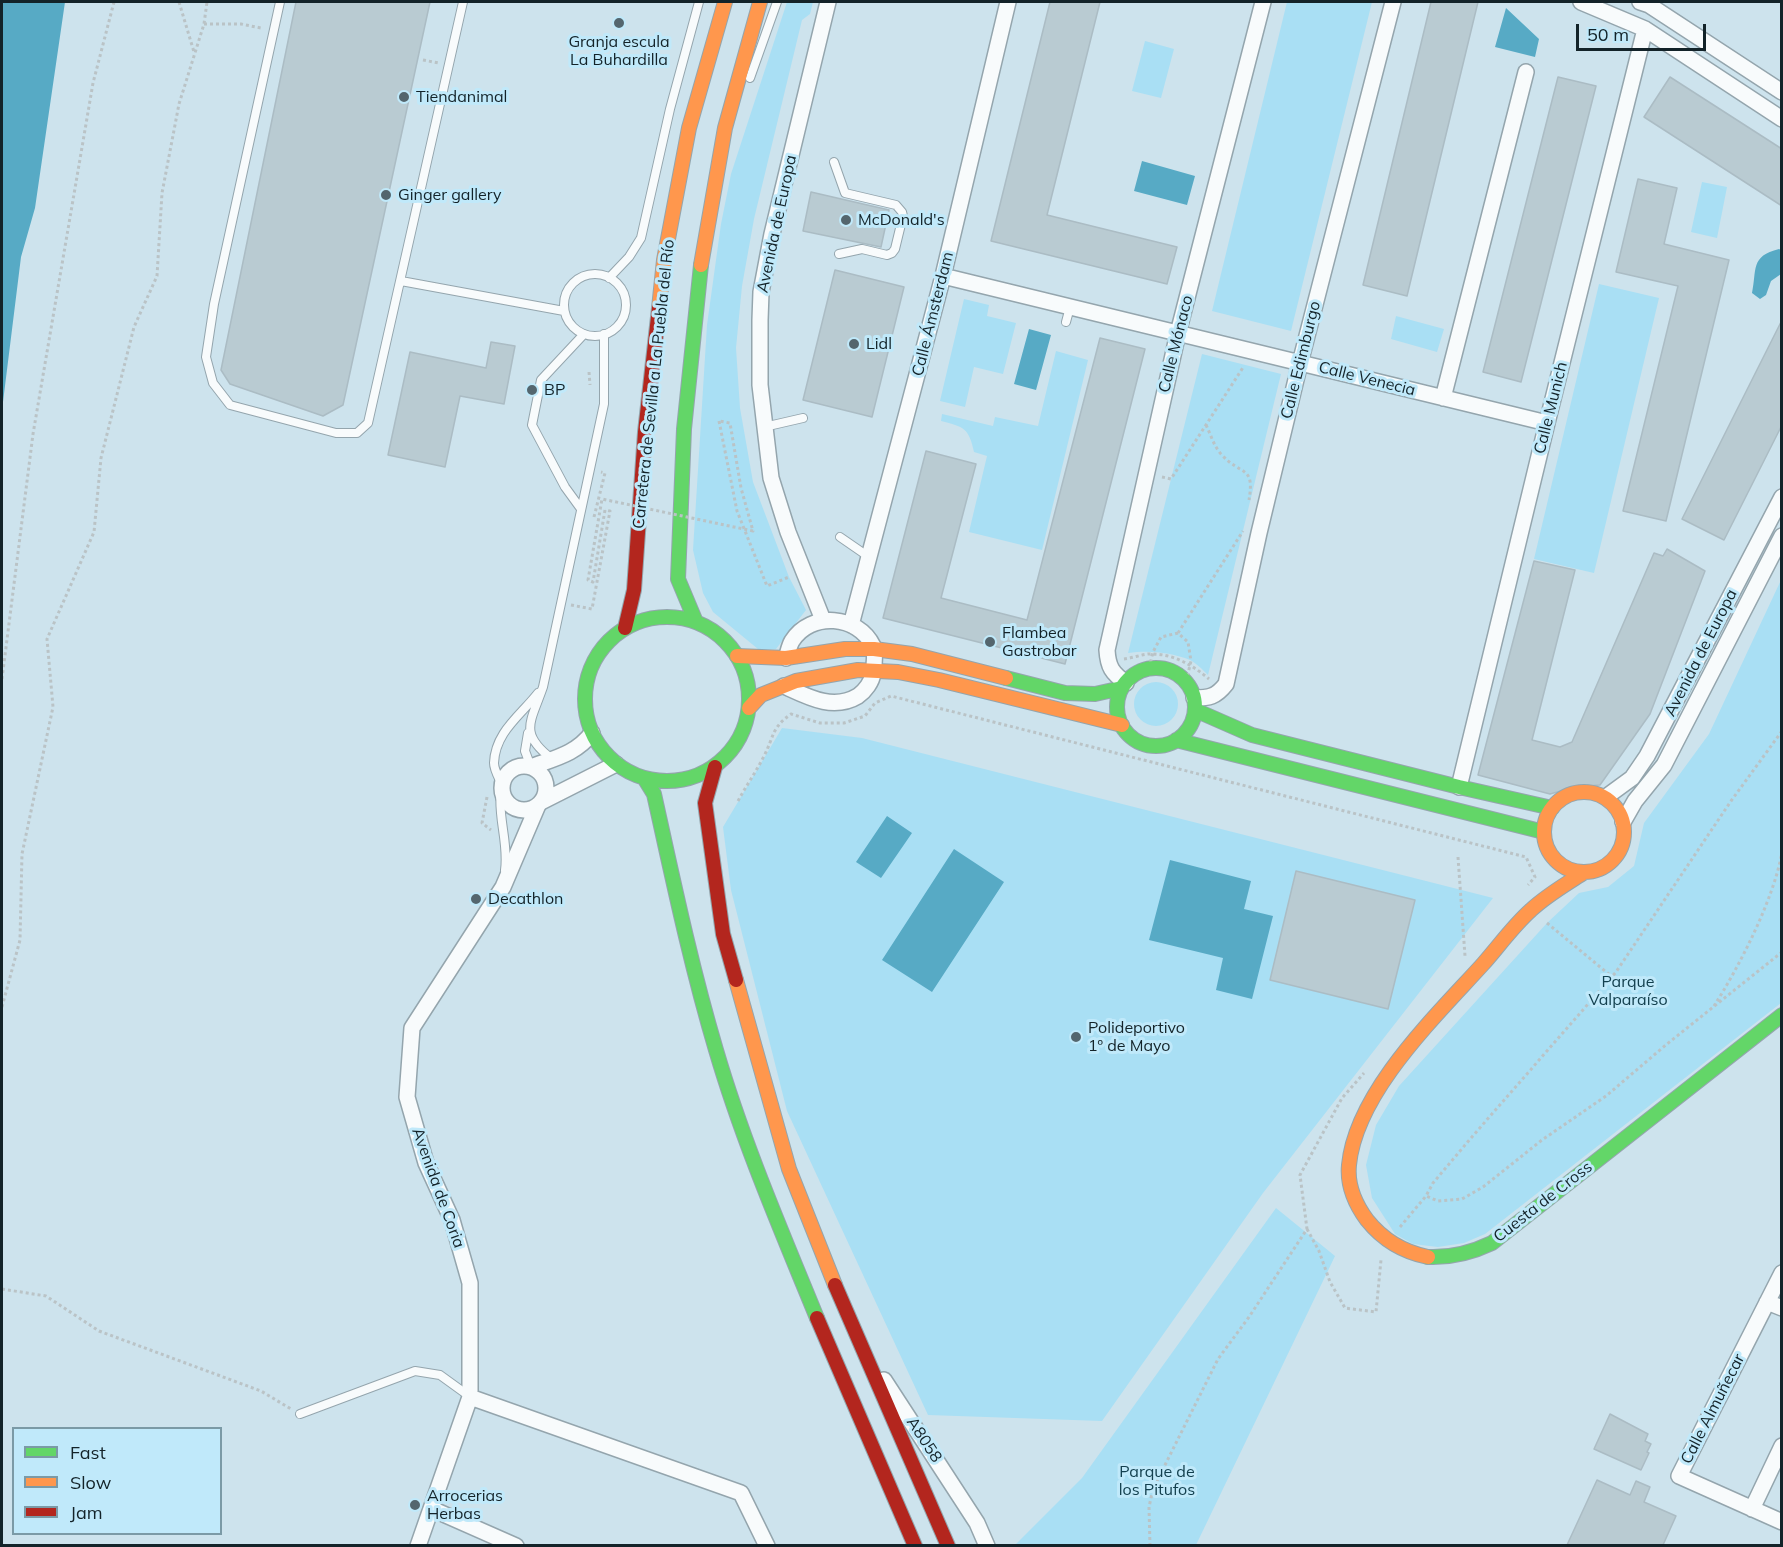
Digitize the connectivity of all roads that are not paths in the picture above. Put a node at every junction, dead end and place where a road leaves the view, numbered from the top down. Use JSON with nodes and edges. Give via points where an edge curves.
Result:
{"nodes":[{"id":1,"x":279,"y":2,"type":"edge"},
{"id":2,"x":463,"y":2,"type":"edge"},
{"id":3,"x":699,"y":2,"type":"edge"},
{"id":4,"x":724,"y":2,"type":"edge"},
{"id":5,"x":760,"y":2,"type":"edge"},
{"id":6,"x":777,"y":2,"type":"edge"},
{"id":7,"x":828,"y":2,"type":"edge"},
{"id":8,"x":1008,"y":2,"type":"edge"},
{"id":9,"x":1263,"y":2,"type":"edge"},
{"id":10,"x":1393,"y":2,"type":"edge"},
{"id":11,"x":1581,"y":2,"type":"edge"},
{"id":12,"x":1646,"y":3,"type":"edge"},
{"id":13,"x":1645,"y":29,"type":"junction"},
{"id":14,"x":1526,"y":72,"type":"dead end"},
{"id":15,"x":1782,"y":92,"type":"edge"},
{"id":16,"x":1782,"y":119,"type":"edge"},
{"id":17,"x":720,"y":152,"type":"junction"},
{"id":18,"x":834,"y":162,"type":"dead end"},
{"id":19,"x":839,"y":254,"type":"dead end"},
{"id":20,"x":943,"y":276,"type":"junction"},
{"id":21,"x":609,"y":278,"type":"junction"},
{"id":22,"x":401,"y":281,"type":"junction"},
{"id":23,"x":1070,"y":307,"type":"junction"},
{"id":24,"x":564,"y":311,"type":"junction"},
{"id":25,"x":1066,"y":322,"type":"dead end"},
{"id":26,"x":1178,"y":333,"type":"junction"},
{"id":27,"x":584,"y":334,"type":"junction"},
{"id":28,"x":604,"y":334,"type":"junction"},
{"id":29,"x":1300,"y":363,"type":"junction"},
{"id":30,"x":1443,"y":398,"type":"junction"},
{"id":31,"x":803,"y":418,"type":"dead end"},
{"id":32,"x":1547,"y":423,"type":"junction"},
{"id":33,"x":764,"y":427,"type":"junction"},
{"id":34,"x":1782,"y":497,"type":"edge"},
{"id":35,"x":581,"y":509,"type":"junction"},
{"id":36,"x":1782,"y":536,"type":"edge"},
{"id":37,"x":840,"y":537,"type":"dead end"},
{"id":38,"x":869,"y":557,"type":"junction"},
{"id":39,"x":823,"y":620,"type":"junction"},
{"id":40,"x":696,"y":622,"type":"junction"},
{"id":41,"x":851,"y":624,"type":"junction"},
{"id":42,"x":625,"y":628,"type":"junction"},
{"id":43,"x":874,"y":649,"type":"junction"},
{"id":44,"x":737,"y":656,"type":"junction"},
{"id":45,"x":786,"y":658,"type":"junction"},
{"id":46,"x":874,"y":671,"type":"junction"},
{"id":47,"x":1124,"y":685,"type":"junction"},
{"id":48,"x":784,"y":686,"type":"junction"},
{"id":49,"x":543,"y":687,"type":"junction"},
{"id":50,"x":1194,"y":704,"type":"junction"},
{"id":51,"x":749,"y":708,"type":"junction"},
{"id":52,"x":530,"y":723,"type":"junction"},
{"id":53,"x":1122,"y":725,"type":"junction"},
{"id":54,"x":592,"y":732,"type":"junction"},
{"id":55,"x":1176,"y":740,"type":"junction"},
{"id":56,"x":553,"y":759,"type":"junction"},
{"id":57,"x":616,"y":764,"type":"junction"},
{"id":58,"x":531,"y":767,"type":"junction"},
{"id":59,"x":715,"y":767,"type":"junction"},
{"id":60,"x":646,"y":781,"type":"junction"},
{"id":61,"x":502,"y":787,"type":"junction"},
{"id":62,"x":1459,"y":787,"type":"junction"},
{"id":63,"x":1606,"y":797,"type":"junction"},
{"id":64,"x":539,"y":804,"type":"junction"},
{"id":65,"x":1552,"y":808,"type":"junction"},
{"id":66,"x":1623,"y":822,"type":"junction"},
{"id":67,"x":1544,"y":832,"type":"junction"},
{"id":68,"x":1552,"y":857,"type":"junction"},
{"id":69,"x":1583,"y":873,"type":"junction"},
{"id":70,"x":503,"y":886,"type":"junction"},
{"id":71,"x":1535,"y":907,"type":"junction"},
{"id":72,"x":1782,"y":1015,"type":"edge"},
{"id":73,"x":1782,"y":1273,"type":"edge"},
{"id":74,"x":1767,"y":1302,"type":"junction"},
{"id":75,"x":1782,"y":1308,"type":"edge"},
{"id":76,"x":857,"y":1338,"type":"junction"},
{"id":77,"x":471,"y":1397,"type":"junction"},
{"id":78,"x":300,"y":1414,"type":"road end"},
{"id":79,"x":1782,"y":1446,"type":"edge"},
{"id":80,"x":432,"y":1509,"type":"junction"},
{"id":81,"x":1752,"y":1509,"type":"junction"},
{"id":82,"x":1782,"y":1522,"type":"edge"},
{"id":83,"x":418,"y":1545,"type":"edge"},
{"id":84,"x":516,"y":1545,"type":"edge"},
{"id":85,"x":767,"y":1545,"type":"edge"},
{"id":86,"x":915,"y":1545,"type":"edge"},
{"id":87,"x":948,"y":1545,"type":"edge"},
{"id":88,"x":987,"y":1545,"type":"edge"}],
"edges":[{"from":1,"to":22,"type":"lane","via":[[214,304],[206,357],[213,383],[230,405],[336,433],[357,433],[368,423]]},
{"from":2,"to":22,"type":"lane"},
{"from":3,"to":21,"type":"lane","via":[[641,238]]},
{"from":4,"to":42,"type":"main road","name":"Carretera de Sevilla a La Puebla del Río","via":[[689,128],[664,260],[645,432],[634,590]]},
{"from":5,"to":17,"type":"main road"},
{"from":6,"to":17,"type":"lane"},
{"from":7,"to":33,"type":"street","name":"Avenida de Europa","via":[[763,282],[760,349]]},
{"from":8,"to":20,"type":"street","name":"Calle Ámsterdam"},
{"from":9,"to":26,"type":"street","name":"Calle Mónaco"},
{"from":10,"to":29,"type":"street","name":"Calle Edimburgo"},
{"from":11,"to":13,"type":"street"},
{"from":12,"to":15,"type":"street"},
{"from":13,"to":16,"type":"street"},
{"from":13,"to":32,"type":"street","name":"Calle Munich"},
{"from":14,"to":30,"type":"street"},
{"from":17,"to":40,"type":"main road","via":[[700,269],[684,429],[678,579]]},
{"from":18,"to":19,"type":"lane","via":[[845,193],[896,205],[903,216],[892,253],[862,249]]},
{"from":20,"to":23,"type":"street","name":"Calle Venecia"},
{"from":20,"to":38,"type":"street","name":"Calle Ámsterdam"},
{"from":21,"to":24,"type":"lane","via":[[589,275],[577,280],[569,287]]},
{"from":21,"to":28,"type":"lane","via":[[619,286],[626,306],[621,321]]},
{"from":22,"to":24,"type":"lane"},
{"from":23,"to":25,"type":"lane"},
{"from":23,"to":26,"type":"street","name":"Calle Venecia"},
{"from":24,"to":27,"type":"lane","via":[[568,321]]},
{"from":26,"to":29,"type":"street","name":"Calle Venecia"},
{"from":26,"to":47,"type":"street","name":"Calle Mónaco","via":[[1107,650],[1108,664]]},
{"from":27,"to":28,"type":"lane"},
{"from":27,"to":35,"type":"lane","via":[[541,380],[532,425],[565,488]]},
{"from":28,"to":35,"type":"lane","via":[[604,404]]},
{"from":29,"to":30,"type":"street","name":"Calle Venecia"},
{"from":29,"to":50,"type":"street","name":"Calle Edimburgo","via":[[1227,679],[1218,694]]},
{"from":30,"to":32,"type":"street","name":"Calle Venecia"},
{"from":31,"to":33,"type":"lane"},
{"from":32,"to":62,"type":"street","name":"Calle Munich"},
{"from":33,"to":39,"type":"street","name":"Avenida de Europa","via":[[771,478],[796,574]]},
{"from":34,"to":63,"type":"street","name":"Avenida de Europa","via":[[1647,756],[1632,778]]},
{"from":35,"to":49,"type":"lane"},
{"from":36,"to":66,"type":"street","name":"Avenida de Europa","via":[[1664,765]]},
{"from":37,"to":38,"type":"lane"},
{"from":38,"to":41,"type":"street","name":"Calle Ámsterdam"},
{"from":39,"to":41,"type":"street"},
{"from":39,"to":45,"type":"street","via":[[806,627],[793,640]]},
{"from":40,"to":42,"type":"main road","via":[[672,617],[647,619]]},
{"from":40,"to":44,"type":"main road","via":[[719,636]]},
{"from":41,"to":43,"type":"street"},
{"from":42,"to":54,"type":"main road","via":[[606,644],[593,663],[586,686],[585,710]]},
{"from":43,"to":45,"type":"main road"},
{"from":43,"to":46,"type":"street"},
{"from":43,"to":47,"type":"main road","via":[[912,654],[1065,693],[1095,694]]},
{"from":44,"to":45,"type":"main road"},
{"from":44,"to":51,"type":"main road","via":[[747,681]]},
{"from":46,"to":48,"type":"main road","via":[[847,672]]},
{"from":46,"to":48,"type":"street","via":[[863,693],[842,703],[828,703]]},
{"from":46,"to":53,"type":"main road","via":[[939,680]]},
{"from":47,"to":50,"type":"main road","via":[[1151,662],[1185,682]]},
{"from":47,"to":53,"type":"main road","via":[[1117,708]]},
{"from":48,"to":51,"type":"main road","via":[[761,695]]},
{"from":49,"to":52,"type":"lane"},
{"from":49,"to":61,"type":"lane","name":"Avenida de Coria","via":[[497,744],[494,765]]},
{"from":50,"to":55,"type":"main road","via":[[1192,722]]},
{"from":50,"to":62,"type":"main road","via":[[1252,735]]},
{"from":51,"to":59,"type":"main road","via":[[742,732]]},
{"from":52,"to":56,"type":"lane","via":[[530,737],[537,748]]},
{"from":52,"to":58,"type":"lane","via":[[525,752]]},
{"from":53,"to":55,"type":"main road","via":[[1129,735],[1146,745]]},
{"from":54,"to":56,"type":"street","via":[[583,744]]},
{"from":54,"to":57,"type":"main road"},
{"from":55,"to":67,"type":"main road"},
{"from":56,"to":58,"type":"street"},
{"from":57,"to":60,"type":"main road"},
{"from":57,"to":64,"type":"street"},
{"from":58,"to":61,"type":"street","via":[[512,769]]},
{"from":58,"to":64,"type":"street","via":[[540,772],[545,782],[546,793]]},
{"from":59,"to":60,"type":"main road","via":[[690,778]]},
{"from":59,"to":76,"type":"main road","via":[[705,803],[723,934],[789,1169]]},
{"from":60,"to":86,"type":"main road","via":[[654,794],[716,1051],[759,1177]]},
{"from":61,"to":64,"type":"street","via":[[510,806],[529,810]]},
{"from":61,"to":70,"type":"lane","name":"Avenida de Coria","via":[[499,802],[507,861]]},
{"from":62,"to":65,"type":"main road"},
{"from":63,"to":65,"type":"main road","via":[[1586,791],[1567,795]]},
{"from":63,"to":66,"type":"main road"},
{"from":64,"to":70,"type":"street","name":"Avenida de Coria"},
{"from":65,"to":67,"type":"main road"},
{"from":66,"to":69,"type":"main road","via":[[1624,844],[1615,859],[1601,870]]},
{"from":67,"to":68,"type":"main road"},
{"from":68,"to":69,"type":"main road","via":[[1566,868]]},
{"from":68,"to":71,"type":"main road","name":"Cuesta de Cross","via":[[1541,879]]},
{"from":69,"to":71,"type":"main road","name":"Cuesta de Cross"},
{"from":70,"to":77,"type":"street","name":"Avenida de Coria","via":[[412,1028],[407,1097],[426,1163],[452,1220],[470,1283]]},
{"from":71,"to":72,"type":"main road","name":"Cuesta de Cross","via":[[1401,1057],[1361,1124],[1349,1165],[1356,1203],[1370,1224],[1411,1254],[1438,1258],[1465,1254],[1492,1243]]},
{"from":73,"to":74,"type":"street","name":"Calle Almuñecar"},
{"from":74,"to":75,"type":"street"},
{"from":74,"to":81,"type":"street","name":"Calle Almuñecar","via":[[1679,1476]]},
{"from":76,"to":87,"type":"main road"},
{"from":76,"to":88,"type":"street","name":"A8058","via":[[977,1523]]},
{"from":77,"to":78,"type":"lane","via":[[440,1375],[415,1371]]},
{"from":77,"to":80,"type":"street","name":"Avenida de Coria"},
{"from":77,"to":85,"type":"street","via":[[741,1493]]},
{"from":79,"to":81,"type":"street"},
{"from":80,"to":83,"type":"street","name":"Avenida de Coria"},
{"from":80,"to":84,"type":"street"},
{"from":81,"to":82,"type":"street","name":"Calle Almuñecar"}]}
